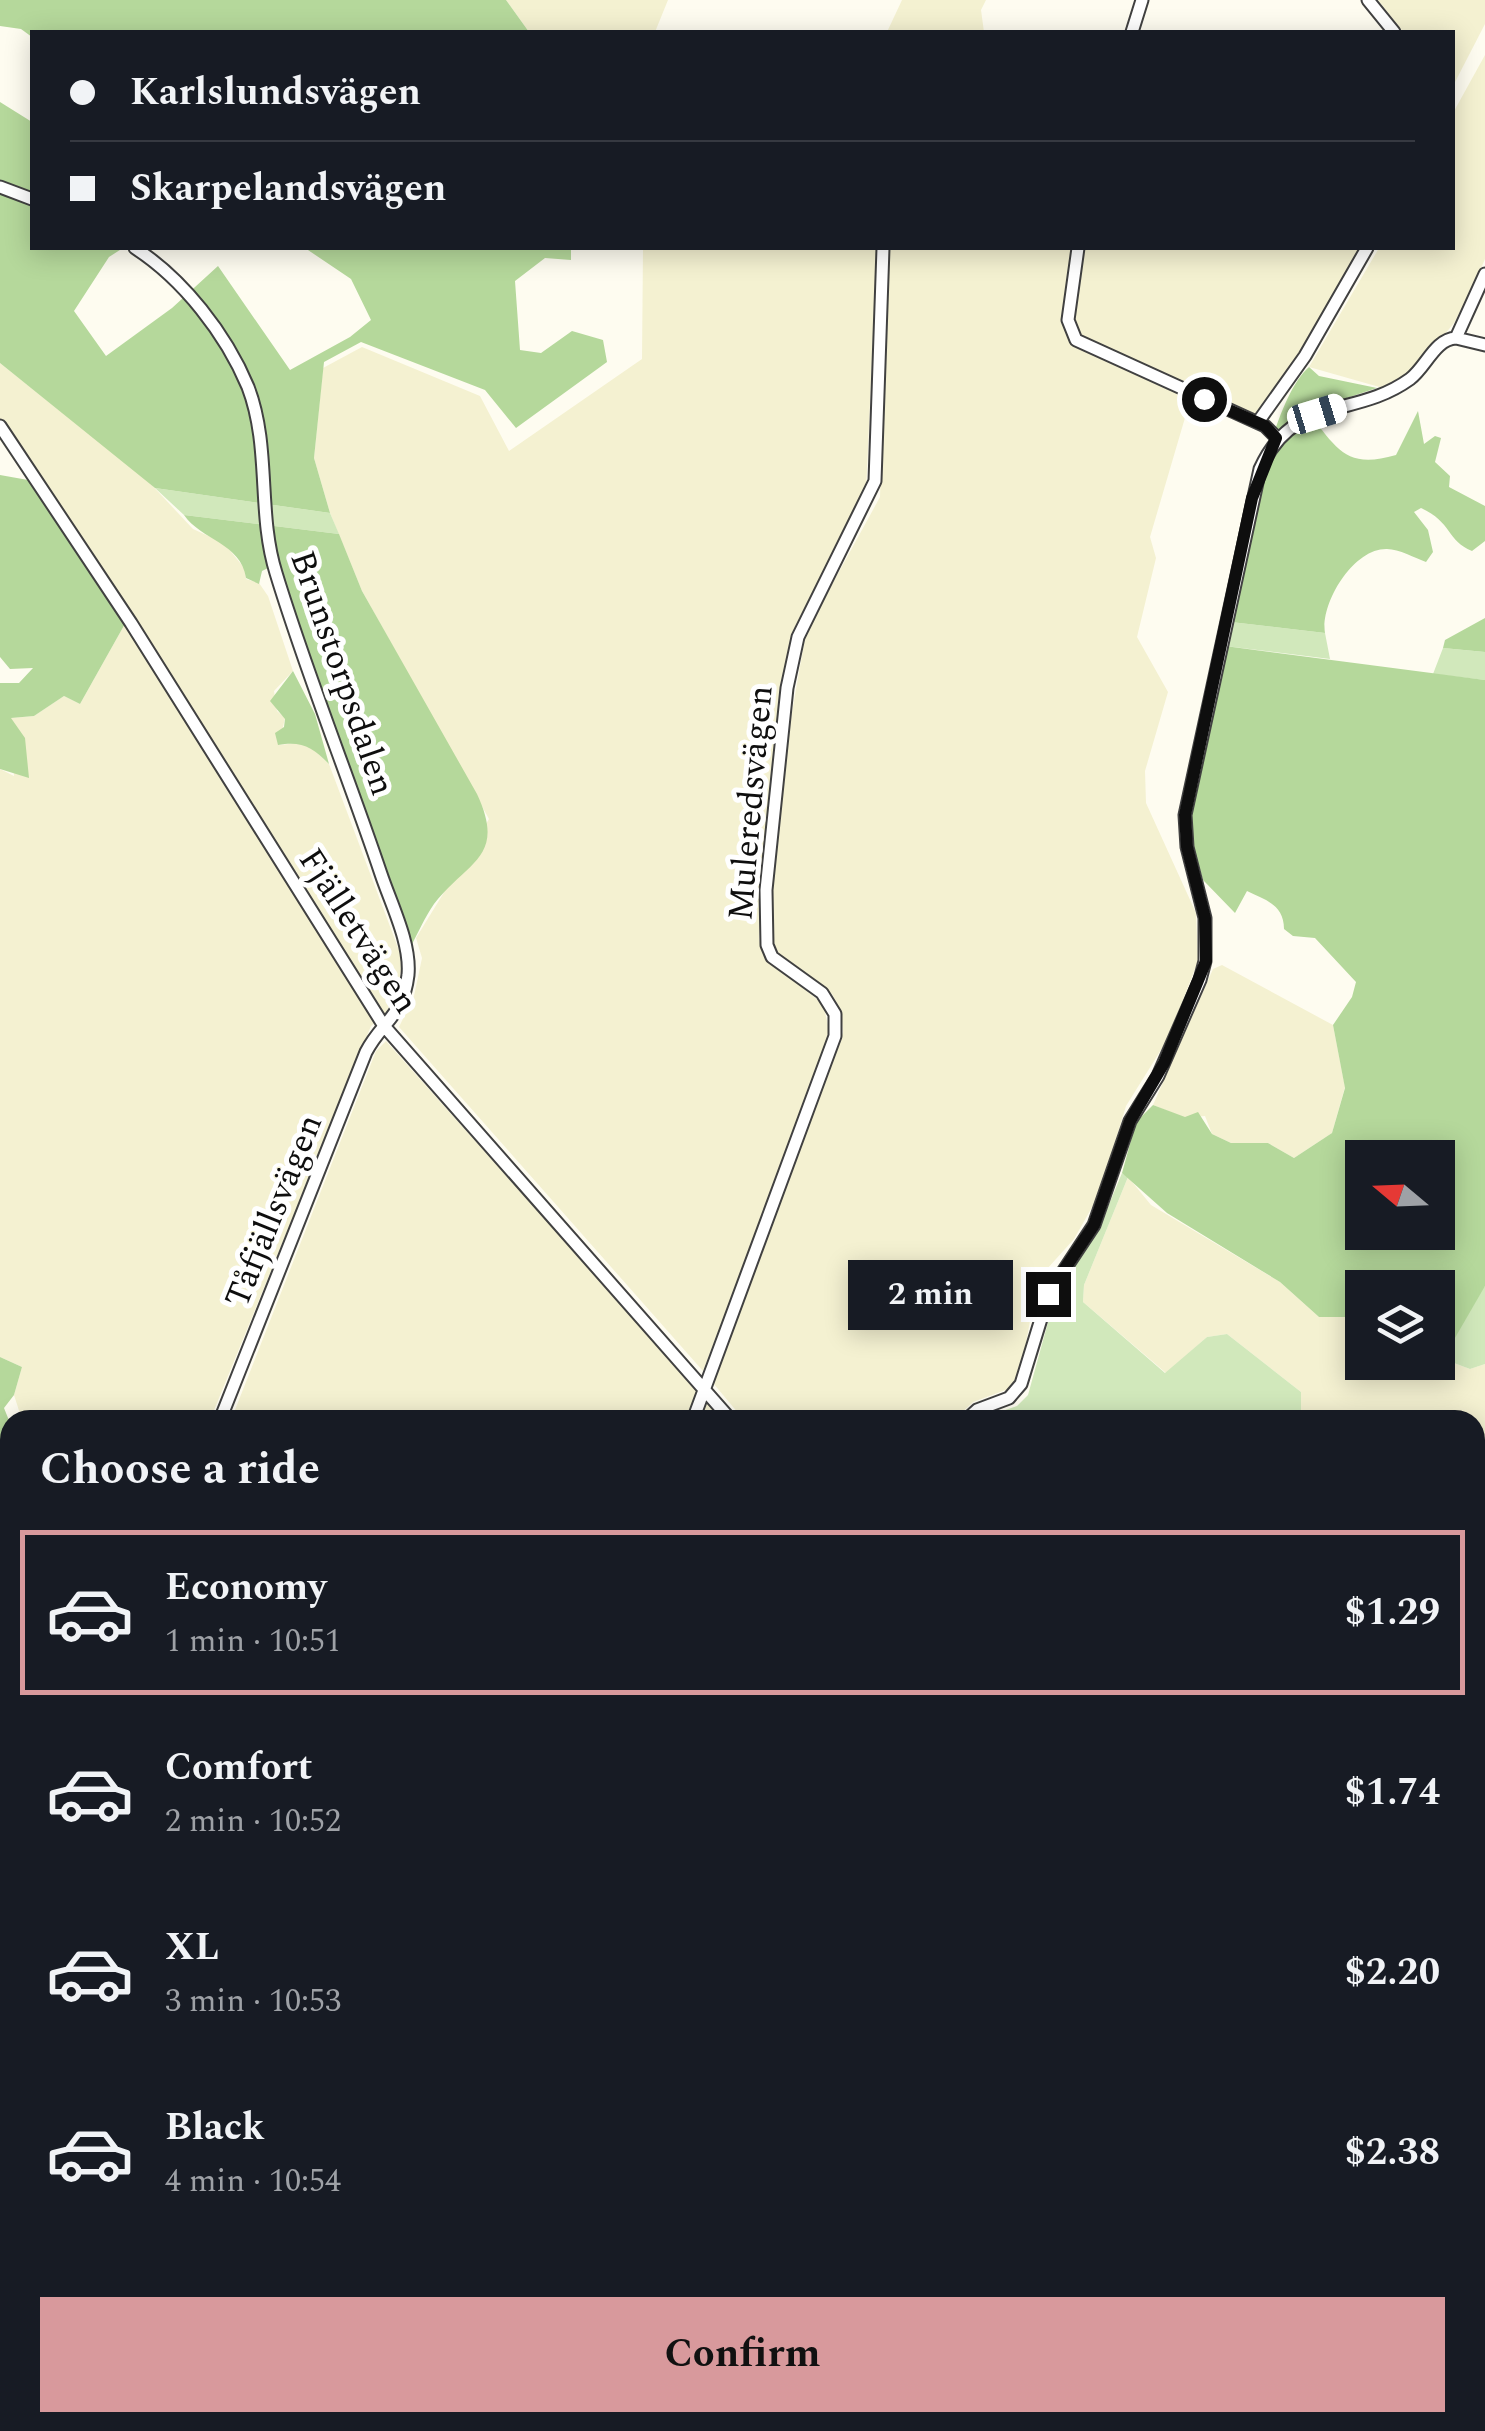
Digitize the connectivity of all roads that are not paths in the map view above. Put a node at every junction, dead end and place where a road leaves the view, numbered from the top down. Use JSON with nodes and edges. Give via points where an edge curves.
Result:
{"nodes":[{"id":1,"x":1142,"y":0,"type":"edge"},
{"id":2,"x":1368,"y":0,"type":"edge"},
{"id":3,"x":1133,"y":30,"type":"edge"},
{"id":4,"x":1392,"y":30,"type":"edge"},
{"id":5,"x":0,"y":187,"type":"edge"},
{"id":6,"x":30,"y":198,"type":"edge"},
{"id":7,"x":137,"y":250,"type":"edge"},
{"id":8,"x":883,"y":250,"type":"edge"},
{"id":9,"x":1078,"y":250,"type":"edge"},
{"id":10,"x":1366,"y":250,"type":"edge"},
{"id":11,"x":1485,"y":274,"type":"edge"},
{"id":12,"x":1456,"y":338,"type":"junction"},
{"id":13,"x":1485,"y":345,"type":"edge"},
{"id":14,"x":1258,"y":422,"type":"junction"},
{"id":15,"x":0,"y":426,"type":"edge"},
{"id":16,"x":1276,"y":438,"type":"junction"},
{"id":17,"x":384,"y":1026,"type":"junction"},
{"id":18,"x":706,"y":1388,"type":"junction"},
{"id":19,"x":224,"y":1410,"type":"edge"},
{"id":20,"x":697,"y":1410,"type":"edge"},
{"id":21,"x":724,"y":1410,"type":"edge"},
{"id":22,"x":977,"y":1410,"type":"edge"}],
"edges":[{"from":1,"to":3,"type":"street"},
{"from":2,"to":4,"type":"street"},
{"from":5,"to":6,"type":"street"},
{"from":7,"to":17,"type":"street","name":"Brunstorpsdalen","via":[[182,287],[219,334],[256,412],[274,567],[406,952],[402,996],[394,1020]]},
{"from":8,"to":18,"type":"street","name":"Muleredsvägen","via":[[875,481],[798,637],[766,890],[766,945],[781,966],[830,1004],[835,1036]]},
{"from":9,"to":14,"type":"street","via":[[1068,320],[1076,340]]},
{"from":10,"to":14,"type":"street","via":[[1306,356]]},
{"from":11,"to":12,"type":"street"},
{"from":12,"to":13,"type":"street"},
{"from":12,"to":16,"type":"street","via":[[1442,343],[1393,390],[1302,419]]},
{"from":14,"to":16,"type":"street"},
{"from":15,"to":17,"type":"street","name":"Fjälletvägen"},
{"from":16,"to":22,"type":"street","via":[[1252,498],[1185,815],[1205,918],[1203,970],[1164,1063],[1130,1121],[1094,1225],[1051,1288],[1021,1384],[1009,1398]]},
{"from":17,"to":18,"type":"street","name":"Fjälletvägen"},
{"from":17,"to":19,"type":"street","name":"Tåfjällsvägen","via":[[366,1052]]},
{"from":18,"to":20,"type":"street","name":"Muleredsvägen"},
{"from":18,"to":21,"type":"street","name":"Fjälletvägen"}]}
